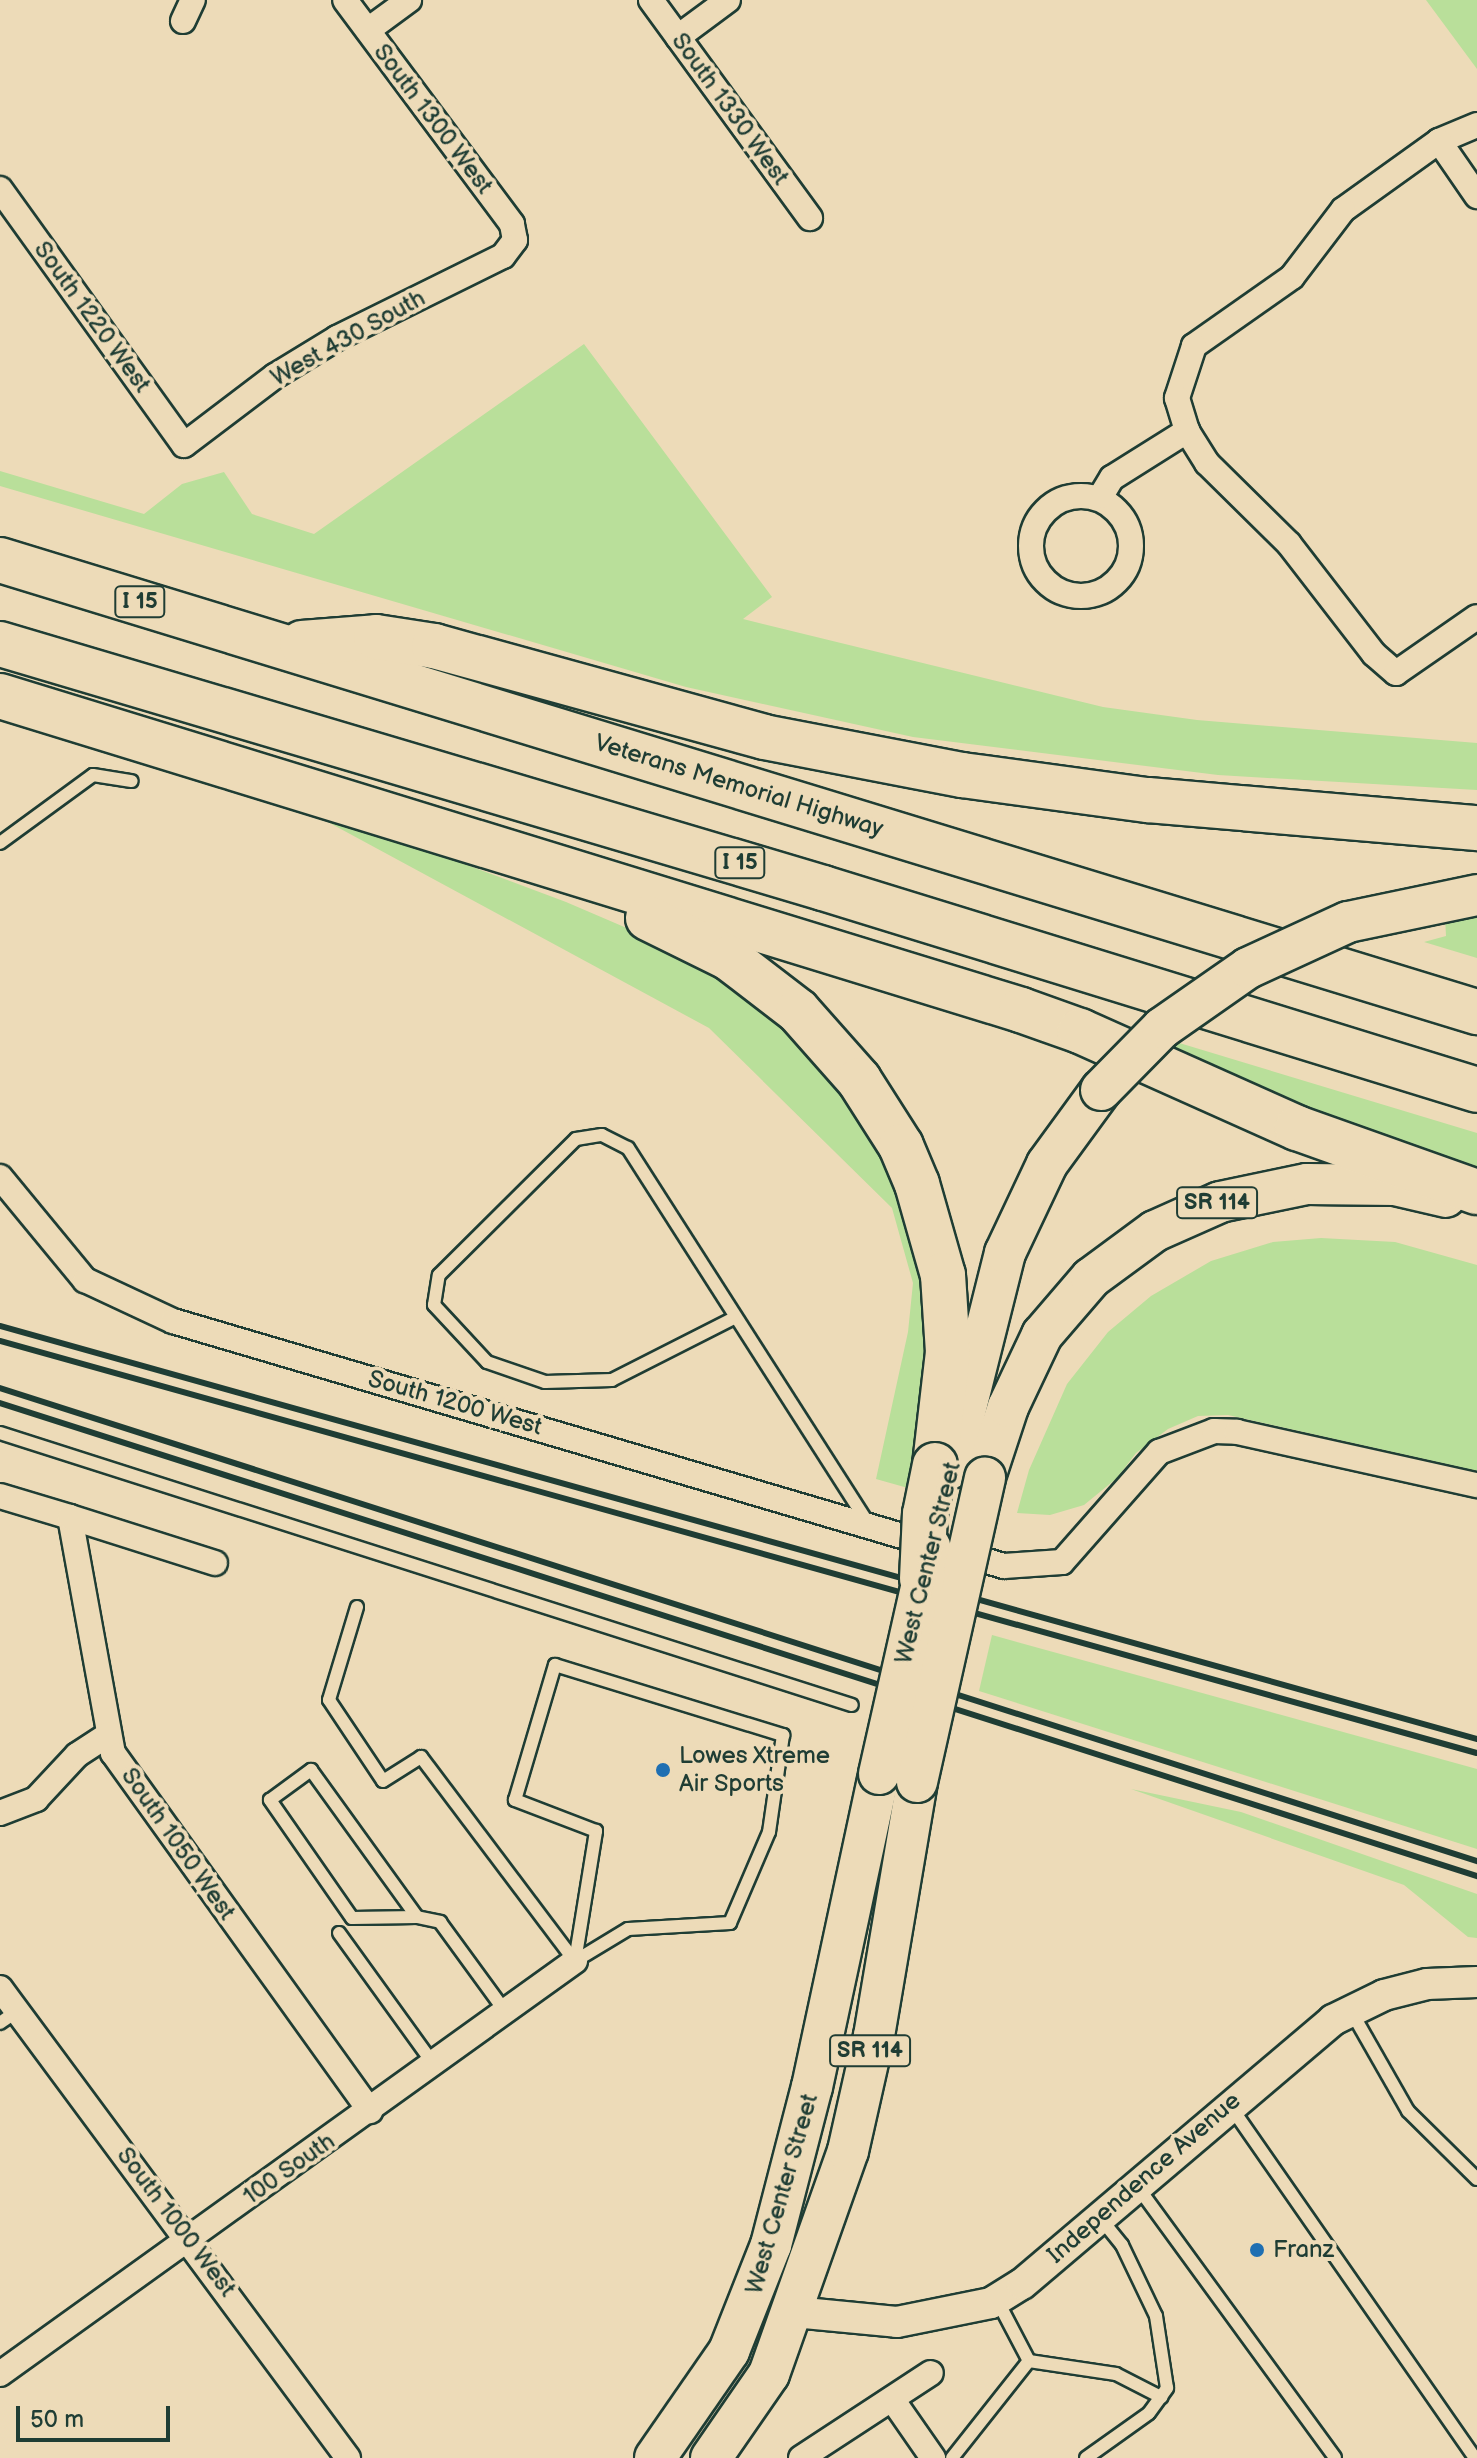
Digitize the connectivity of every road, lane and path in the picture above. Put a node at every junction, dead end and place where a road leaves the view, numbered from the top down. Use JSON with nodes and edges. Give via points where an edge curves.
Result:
{"nodes":[{"id":1,"x":345,"y":0,"type":"edge"},
{"id":2,"x":409,"y":0,"type":"edge"},
{"id":3,"x":651,"y":0,"type":"edge"},
{"id":4,"x":728,"y":0,"type":"edge"},
{"id":5,"x":368,"y":30,"type":"junction"},
{"id":6,"x":678,"y":37,"type":"junction"},
{"id":7,"x":1477,"y":125,"type":"edge"},
{"id":8,"x":1439,"y":141,"type":"junction"},
{"id":9,"x":2,"y":195,"type":"edge"},
{"id":10,"x":1477,"y":196,"type":"edge"},
{"id":11,"x":810,"y":218,"type":"dead end"},
{"id":12,"x":515,"y":240,"type":"joint"},
{"id":13,"x":1187,"y":431,"type":"junction"},
{"id":14,"x":184,"y":445,"type":"joint"},
{"id":15,"x":1101,"y":496,"type":"junction"},
{"id":16,"x":0,"y":560,"type":"edge"},
{"id":17,"x":1477,"y":617,"type":"edge"},
{"id":18,"x":0,"y":644,"type":"edge"},
{"id":19,"x":279,"y":645,"type":"junction"},
{"id":20,"x":0,"y":696,"type":"edge"},
{"id":21,"x":132,"y":781,"type":"dead end"},
{"id":22,"x":1477,"y":828,"type":"edge"},
{"id":23,"x":458,"y":838,"type":"junction"},
{"id":24,"x":0,"y":843,"type":"edge"},
{"id":25,"x":1477,"y":895,"type":"edge"},
{"id":26,"x":1477,"y":1012,"type":"edge"},
{"id":27,"x":1477,"y":1090,"type":"edge"},
{"id":28,"x":0,"y":1177,"type":"edge"},
{"id":29,"x":1477,"y":1192,"type":"edge"},
{"id":30,"x":1477,"y":1206,"type":"edge"},
{"id":31,"x":734,"y":1318,"type":"junction"},
{"id":32,"x":0,"y":1433,"type":"edge"},
{"id":33,"x":957,"y":1471,"type":"junction"},
{"id":34,"x":1477,"y":1485,"type":"edge"},
{"id":35,"x":0,"y":1496,"type":"edge"},
{"id":36,"x":70,"y":1517,"type":"junction"},
{"id":37,"x":869,"y":1525,"type":"junction"},
{"id":38,"x":215,"y":1563,"type":"dead end"},
{"id":39,"x":922,"y":1579,"type":"joint"},
{"id":40,"x":357,"y":1607,"type":"dead end"},
{"id":41,"x":852,"y":1705,"type":"dead end"},
{"id":42,"x":109,"y":1734,"type":"junction"},
{"id":43,"x":890,"y":1788,"type":"junction"},
{"id":44,"x":0,"y":1813,"type":"edge"},
{"id":45,"x":417,"y":1917,"type":"junction"},
{"id":46,"x":339,"y":1933,"type":"dead end"},
{"id":47,"x":575,"y":1961,"type":"junction"},
{"id":48,"x":1477,"y":1982,"type":"edge"},
{"id":49,"x":0,"y":1988,"type":"edge"},
{"id":50,"x":1351,"y":2011,"type":"junction"},
{"id":51,"x":507,"y":2014,"type":"junction"},
{"id":52,"x":8,"y":2017,"type":"edge"},
{"id":53,"x":435,"y":2066,"type":"junction"},
{"id":54,"x":1229,"y":2104,"type":"junction"},
{"id":55,"x":370,"y":2111,"type":"junction"},
{"id":56,"x":1477,"y":2179,"type":"edge"},
{"id":57,"x":1136,"y":2185,"type":"junction"},
{"id":58,"x":1100,"y":2218,"type":"junction"},
{"id":59,"x":190,"y":2238,"type":"junction"},
{"id":60,"x":997,"y":2300,"type":"junction"},
{"id":61,"x":794,"y":2312,"type":"junction"},
{"id":62,"x":1029,"y":2361,"type":"junction"},
{"id":63,"x":931,"y":2373,"type":"dead end"},
{"id":64,"x":0,"y":2374,"type":"edge"},
{"id":65,"x":1161,"y":2397,"type":"junction"},
{"id":66,"x":892,"y":2399,"type":"junction"},
{"id":67,"x":348,"y":2458,"type":"edge"},
{"id":68,"x":655,"y":2458,"type":"edge"},
{"id":69,"x":677,"y":2458,"type":"edge"},
{"id":70,"x":711,"y":2458,"type":"edge"},
{"id":71,"x":801,"y":2458,"type":"edge"},
{"id":72,"x":933,"y":2458,"type":"edge"},
{"id":73,"x":952,"y":2458,"type":"edge"},
{"id":74,"x":1086,"y":2458,"type":"edge"},
{"id":75,"x":1335,"y":2458,"type":"edge"},
{"id":76,"x":1475,"y":2458,"type":"edge"}],
"edges":[{"from":1,"to":5,"type":"street","name":"South 1300 West"},
{"from":2,"to":5,"type":"street"},
{"from":3,"to":6,"type":"street","name":"South 1330 West"},
{"from":4,"to":6,"type":"street"},
{"from":5,"to":12,"type":"street","name":"South 1300 West","via":[[512,224]]},
{"from":6,"to":11,"type":"street","name":"South 1330 West"},
{"from":7,"to":8,"type":"street"},
{"from":8,"to":10,"type":"street"},
{"from":8,"to":13,"type":"street","via":[[1343,210],[1292,277],[1194,346],[1177,398]]},
{"from":9,"to":14,"type":"street","name":"South 1220 West"},
{"from":12,"to":14,"type":"street","name":"West 430 South","via":[[503,256],[337,338],[275,376]]},
{"from":13,"to":15,"type":"street","via":[[1112,478]]},
{"from":13,"to":17,"type":"street","via":[[1207,463],[1289,544],[1374,654],[1396,673]]},
{"from":15,"to":15,"type":"street","via":[[1088,492],[1067,497],[1038,522],[1032,556],[1042,578],[1061,592],[1095,595],[1116,584],[1128,565],[1128,534]]},
{"from":16,"to":19,"type":"highway","name":"Veterans Memorial Highway","number":"I 15"},
{"from":18,"to":27,"type":"highway","number":"I 15","via":[[778,874]]},
{"from":19,"to":22,"type":"highway","via":[[376,637],[423,643],[764,737],[962,775],[1148,800]]},
{"from":19,"to":26,"type":"highway","name":"Veterans Memorial Highway","number":"I 15"},
{"from":20,"to":23,"type":"highway"},
{"from":21,"to":24,"type":"lane","via":[[93,775]]},
{"from":23,"to":29,"type":"highway","via":[[1021,1010],[1297,1128]]},
{"from":23,"to":33,"type":"highway","via":[[503,864],[650,919],[729,958],[798,1011],[859,1080],[917,1184],[943,1275]]},
{"from":25,"to":33,"type":"main road","name":"West Center Street","number":"SR 114","bridge":true,"via":[[1348,922],[1248,968],[1162,1028],[1101,1090],[1047,1164],[1005,1253]]},
{"from":28,"to":37,"type":"street","name":"South 1200 West","via":[[85,1280],[173,1321]]},
{"from":30,"to":33,"type":"main road","name":"West Center Street","number":"SR 114","via":[[1395,1185],[1307,1184],[1220,1202],[1155,1231],[1091,1278],[1042,1335],[1008,1407]]},
{"from":31,"to":31,"type":"lane","via":[[628,1148],[602,1135],[576,1139],[439,1275],[434,1305],[487,1362],[545,1382],[612,1380]]},
{"from":31,"to":37,"type":"lane"},
{"from":32,"to":41,"type":"lane"},
{"from":33,"to":39,"type":"highway","bridge":true,"via":[[925,1514]]},
{"from":33,"to":43,"type":"main road","name":"West Center Street","number":"SR 114","bridge":true},
{"from":34,"to":37,"type":"street","name":"South 1200 West","via":[[1214,1431],[1159,1452],[1062,1562],[1004,1566]]},
{"from":35,"to":36,"type":"street"},
{"from":36,"to":38,"type":"street"},
{"from":36,"to":42,"type":"street","name":"South 1050 West"},
{"from":39,"to":43,"type":"main road","name":"West Center Street","number":"SR 114","bridge":true},
{"from":40,"to":47,"type":"lane","via":[[329,1700],[383,1781],[421,1757]]},
{"from":42,"to":44,"type":"street","via":[[77,1755],[36,1799]]},
{"from":42,"to":55,"type":"street","name":"South 1050 West","via":[[113,1753]]},
{"from":43,"to":61,"type":"main road","name":"West Center Street","number":"SR 114","via":[[874,2036],[848,2151]]},
{"from":43,"to":68,"type":"main road","name":"West Center Street","number":"SR 114","via":[[763,2270],[729,2351]]},
{"from":45,"to":45,"type":"lane","via":[[311,1770],[270,1800],[352,1918]]},
{"from":45,"to":51,"type":"lane","via":[[440,1922]]},
{"from":46,"to":53,"type":"lane"},
{"from":47,"to":47,"type":"lane","via":[[628,1929],[730,1923],[769,1832],[783,1735],[555,1665],[515,1800],[596,1831]]},
{"from":47,"to":51,"type":"street","name":"100 South"},
{"from":48,"to":50,"type":"street","name":"Independence Avenue","via":[[1427,1984],[1384,1995]]},
{"from":49,"to":52,"type":"street","name":"South 1000 West"},
{"from":50,"to":54,"type":"street","name":"Independence Avenue"},
{"from":50,"to":56,"type":"lane","via":[[1408,2111]]},
{"from":51,"to":53,"type":"street","name":"100 South"},
{"from":52,"to":59,"type":"street","name":"South 1000 West"},
{"from":53,"to":55,"type":"street","name":"100 South"},
{"from":54,"to":57,"type":"street","name":"Independence Avenue"},
{"from":54,"to":76,"type":"lane"},
{"from":55,"to":59,"type":"street","name":"100 South"},
{"from":57,"to":58,"type":"street","name":"Independence Avenue"},
{"from":57,"to":75,"type":"lane"},
{"from":58,"to":60,"type":"street","name":"Independence Avenue"},
{"from":58,"to":65,"type":"lane","via":[[1122,2245],[1156,2316],[1167,2388]]},
{"from":59,"to":64,"type":"street","name":"100 South"},
{"from":59,"to":67,"type":"street","name":"South 1000 West"},
{"from":60,"to":61,"type":"street","name":"Independence Avenue","via":[[897,2322]]},
{"from":60,"to":62,"type":"lane"},
{"from":61,"to":69,"type":"main road","via":[[766,2329]]},
{"from":61,"to":70,"type":"main road","name":"West Center Street","number":"SR 114","via":[[766,2381]]},
{"from":62,"to":65,"type":"lane","via":[[1116,2374]]},
{"from":62,"to":73,"type":"lane"},
{"from":63,"to":66,"type":"street"},
{"from":65,"to":74,"type":"lane","via":[[1149,2413]]},
{"from":66,"to":71,"type":"street"},
{"from":66,"to":72,"type":"street"}]}
